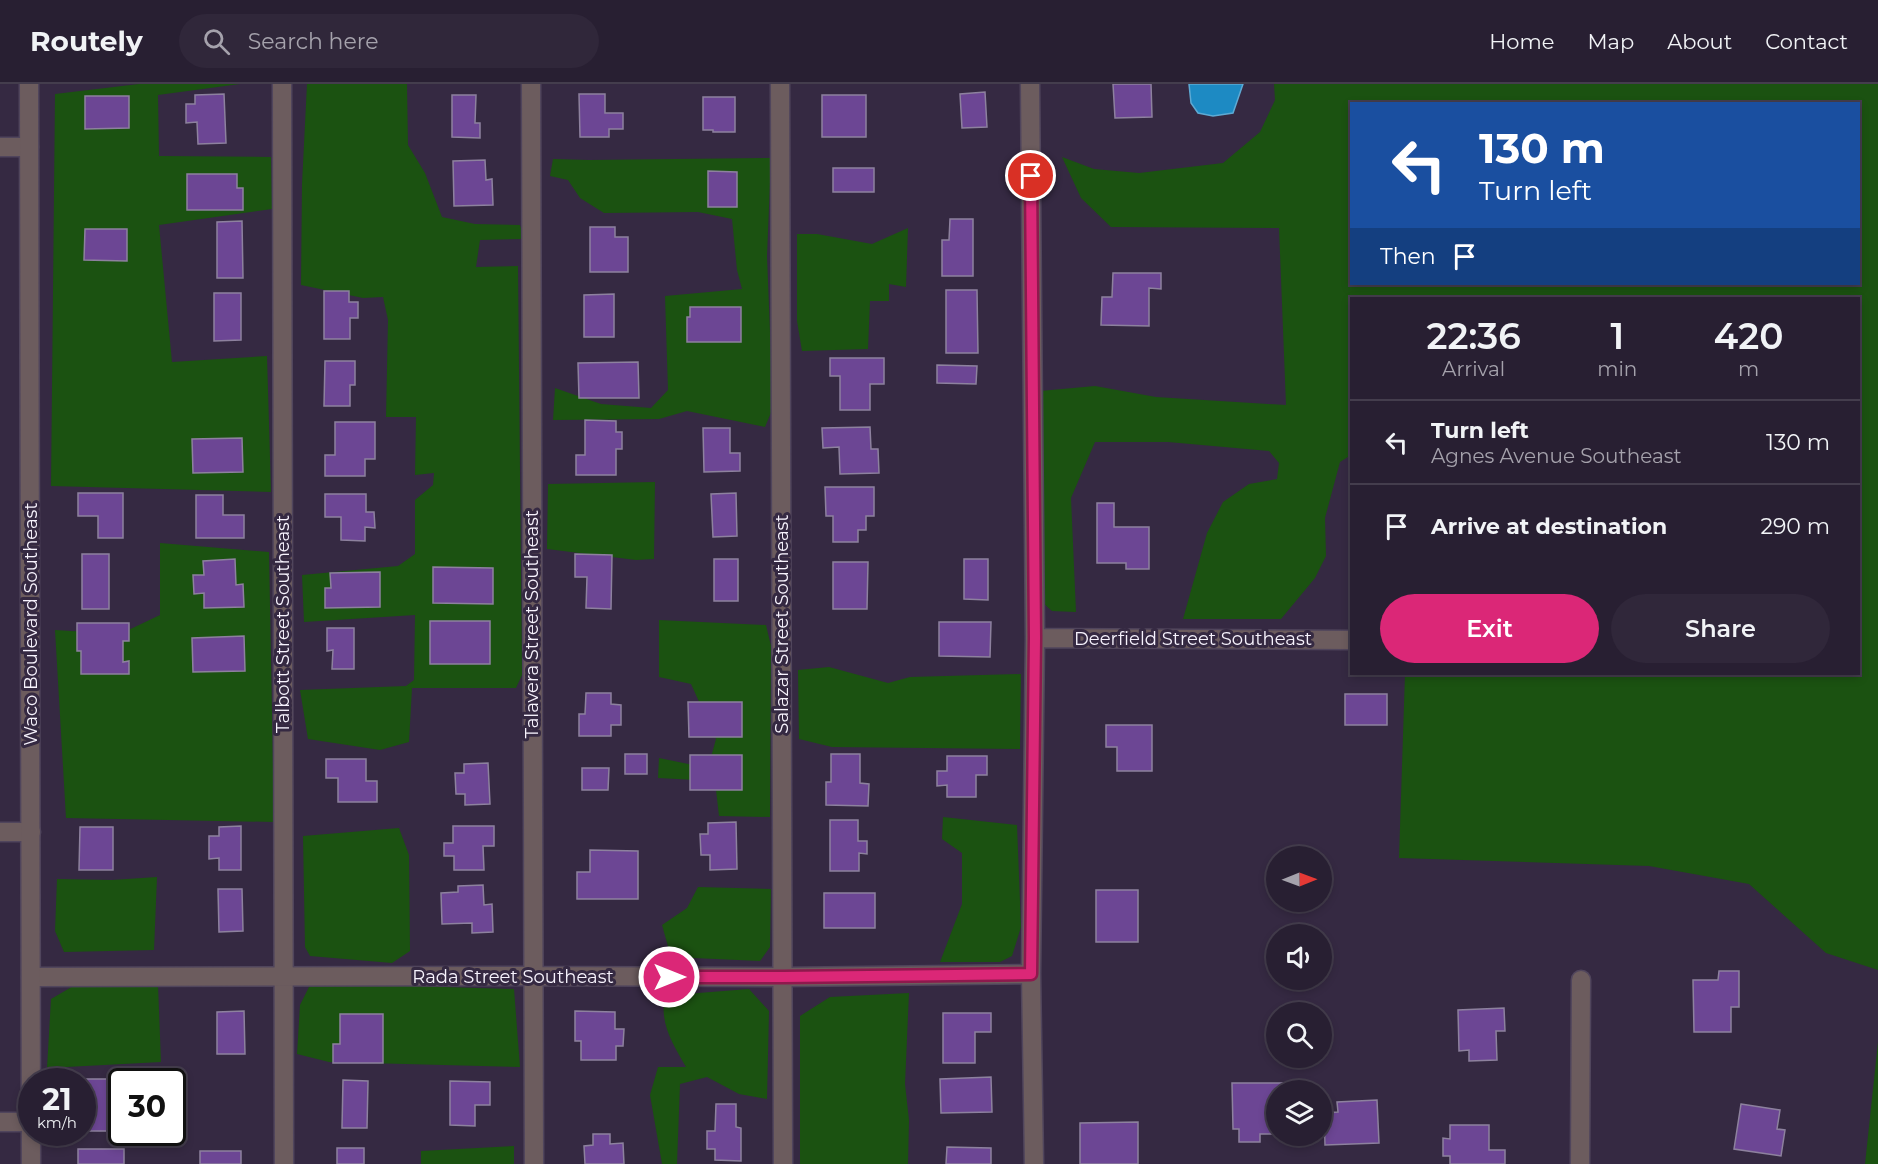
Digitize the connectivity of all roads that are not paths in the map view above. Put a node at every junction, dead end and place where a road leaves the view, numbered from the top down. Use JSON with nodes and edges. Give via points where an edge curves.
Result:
{"nodes":[{"id":1,"x":29,"y":84,"type":"edge"},
{"id":2,"x":282,"y":84,"type":"edge"},
{"id":3,"x":531,"y":84,"type":"edge"},
{"id":4,"x":780,"y":84,"type":"edge"},
{"id":5,"x":1030,"y":84,"type":"edge"},
{"id":6,"x":0,"y":147,"type":"edge"},
{"id":7,"x":29,"y":147,"type":"junction"},
{"id":8,"x":1035,"y":638,"type":"junction"},
{"id":9,"x":1350,"y":640,"type":"edge"},
{"id":10,"x":0,"y":832,"type":"edge"},
{"id":11,"x":31,"y":832,"type":"junction"},
{"id":12,"x":1031,"y":974,"type":"junction"},
{"id":13,"x":533,"y":976,"type":"junction"},
{"id":14,"x":32,"y":977,"type":"junction"},
{"id":15,"x":783,"y":977,"type":"junction"},
{"id":16,"x":284,"y":978,"type":"junction"},
{"id":17,"x":1581,"y":980,"type":"dead end"},
{"id":18,"x":31,"y":1068,"type":"edge"},
{"id":19,"x":0,"y":1122,"type":"edge"},
{"id":20,"x":18,"y":1122,"type":"edge"},
{"id":21,"x":31,"y":1146,"type":"edge"},
{"id":22,"x":31,"y":1164,"type":"edge"},
{"id":23,"x":284,"y":1164,"type":"edge"},
{"id":24,"x":534,"y":1164,"type":"edge"},
{"id":25,"x":783,"y":1164,"type":"edge"},
{"id":26,"x":1034,"y":1164,"type":"edge"},
{"id":27,"x":1580,"y":1164,"type":"edge"}],
"edges":[{"from":1,"to":7,"type":"street","name":"Waco Boulevard Southeast"},
{"from":2,"to":16,"type":"street","name":"Talbott Street Southeast"},
{"from":3,"to":13,"type":"street","name":"Talavera Street Southeast"},
{"from":4,"to":15,"type":"street","name":"Salazar Street Southeast"},
{"from":5,"to":8,"type":"street"},
{"from":6,"to":7,"type":"street"},
{"from":7,"to":11,"type":"street","name":"Waco Boulevard Southeast"},
{"from":8,"to":9,"type":"street","name":"Deerfield Street Southeast"},
{"from":8,"to":12,"type":"street"},
{"from":10,"to":11,"type":"street"},
{"from":11,"to":14,"type":"street","name":"Waco Boulevard Southeast"},
{"from":12,"to":15,"type":"street","name":"Rada Street Southeast"},
{"from":12,"to":26,"type":"street"},
{"from":13,"to":15,"type":"street","name":"Rada Street Southeast"},
{"from":13,"to":16,"type":"street","name":"Rada Street Southeast"},
{"from":13,"to":24,"type":"street","name":"Talavera Street Southeast"},
{"from":14,"to":16,"type":"street","name":"Rada Street Southeast"},
{"from":14,"to":18,"type":"street","name":"Waco Boulevard Southeast"},
{"from":15,"to":25,"type":"street","name":"Salazar Street Southeast"},
{"from":16,"to":23,"type":"street","name":"Talbott Street Southeast"},
{"from":17,"to":27,"type":"street"},
{"from":19,"to":20,"type":"street"},
{"from":21,"to":22,"type":"street","name":"Waco Boulevard Southeast"}]}
